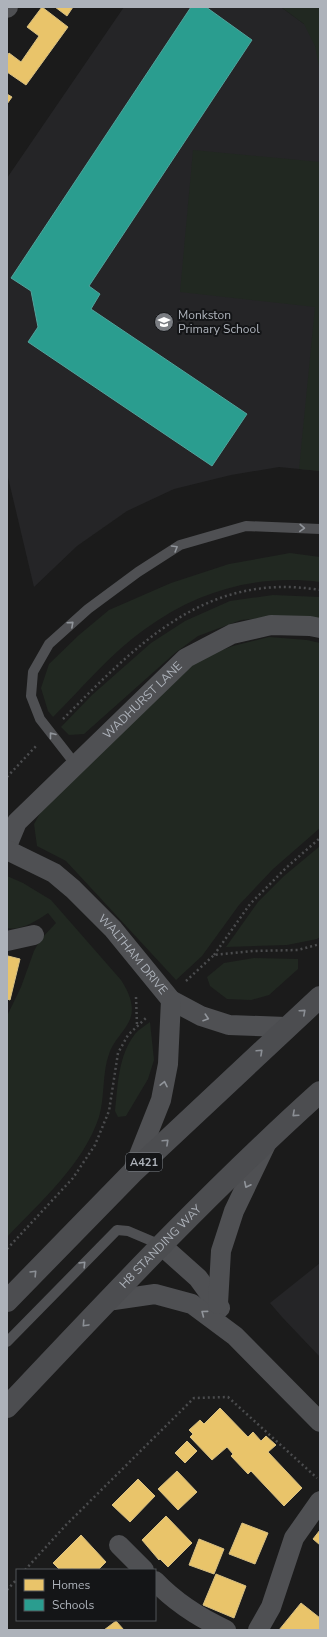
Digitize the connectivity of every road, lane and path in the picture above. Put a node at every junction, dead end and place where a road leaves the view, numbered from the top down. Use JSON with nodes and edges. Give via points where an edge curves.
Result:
{"nodes":[{"id":1,"x":320,"y":529,"type":"edge"},
{"id":2,"x":320,"y":590,"type":"edge"},
{"id":3,"x":320,"y":628,"type":"edge"},
{"id":4,"x":50,"y":732,"type":"junction"},
{"id":5,"x":76,"y":765,"type":"junction"},
{"id":6,"x":7,"y":777,"type":"edge"},
{"id":7,"x":320,"y":838,"type":"edge"},
{"id":8,"x":7,"y":846,"type":"edge"},
{"id":9,"x":7,"y":850,"type":"edge"},
{"id":10,"x":34,"y":935,"type":"dead end"},
{"id":11,"x":7,"y":941,"type":"edge"},
{"id":12,"x":320,"y":944,"type":"edge"},
{"id":13,"x":214,"y":955,"type":"junction"},
{"id":14,"x":183,"y":984,"type":"dead end"},
{"id":15,"x":320,"y":997,"type":"edge"},
{"id":16,"x":171,"y":1000,"type":"junction"},
{"id":17,"x":150,"y":1014,"type":"dead end"},
{"id":18,"x":286,"y":1027,"type":"junction"},
{"id":19,"x":320,"y":1092,"type":"edge"},
{"id":20,"x":270,"y":1137,"type":"junction"},
{"id":21,"x":132,"y":1173,"type":"junction"},
{"id":22,"x":161,"y":1245,"type":"junction"},
{"id":23,"x":7,"y":1249,"type":"edge"},
{"id":24,"x":7,"y":1301,"type":"edge"},
{"id":25,"x":107,"y":1301,"type":"junction"},
{"id":26,"x":218,"y":1304,"type":"junction"},
{"id":27,"x":235,"y":1336,"type":"junction"},
{"id":28,"x":7,"y":1342,"type":"edge"},
{"id":29,"x":7,"y":1407,"type":"edge"},
{"id":30,"x":320,"y":1422,"type":"edge"},
{"id":31,"x":320,"y":1481,"type":"edge"},
{"id":32,"x":320,"y":1502,"type":"edge"},
{"id":33,"x":119,"y":1545,"type":"dead end"},
{"id":34,"x":26,"y":1569,"type":"edge"},
{"id":35,"x":143,"y":1569,"type":"edge"},
{"id":36,"x":16,"y":1580,"type":"edge"},
{"id":37,"x":156,"y":1583,"type":"edge"},
{"id":38,"x":7,"y":1590,"type":"edge"},
{"id":39,"x":226,"y":1630,"type":"edge"},
{"id":40,"x":258,"y":1630,"type":"edge"}],
"edges":[{"from":4,"to":1,"type":"lane","one_way":true,"via":[[40,719],[31,696],[33,672],[49,644],[88,609],[180,544],[246,526]]},
{"from":2,"to":4,"type":"path","via":[[269,587],[229,594],[188,611],[151,635],[120,662]]},
{"from":3,"to":5,"type":"street","name":"WADHURST LANE","via":[[271,625],[232,634],[186,658]]},
{"from":5,"to":4,"type":"lane","one_way":true},
{"from":4,"to":6,"type":"path"},
{"from":5,"to":8,"type":"street","name":"WADHURST LANE","via":[[17,822]]},
{"from":7,"to":13,"type":"path","via":[[250,904]]},
{"from":9,"to":16,"type":"street","name":"WALTHAM DRIVE","via":[[54,873],[73,889],[113,929]]},
{"from":10,"to":11,"type":"street"},
{"from":12,"to":13,"type":"path","via":[[298,950]]},
{"from":13,"to":14,"type":"path"},
{"from":18,"to":15,"type":"highway","number":"A421","one_way":true},
{"from":16,"to":18,"type":"street","one_way":true,"via":[[201,1016],[229,1025]]},
{"from":21,"to":16,"type":"street","name":"WALTHAM DRIVE","one_way":true,"via":[[161,1100],[168,1064]]},
{"from":17,"to":23,"type":"path","via":[[128,1035],[118,1053],[109,1111],[95,1145],[73,1178]]},
{"from":21,"to":18,"type":"highway","number":"A421","one_way":true},
{"from":19,"to":20,"type":"highway","name":"H8 STANDING WAY","one_way":true},
{"from":20,"to":22,"type":"highway","name":"H8 STANDING WAY"},
{"from":20,"to":26,"type":"street","one_way":true,"via":[[234,1211],[221,1251]]},
{"from":24,"to":21,"type":"highway","number":"A421","one_way":true},
{"from":22,"to":25,"type":"highway","name":"H8 STANDING WAY"},
{"from":22,"to":26,"type":"street","via":[[198,1278]]},
{"from":28,"to":22,"type":"lane","one_way":true,"via":[[117,1230],[128,1231]]},
{"from":27,"to":25,"type":"street","one_way":true,"via":[[192,1304],[155,1294]]},
{"from":25,"to":29,"type":"highway","name":"H8 STANDING WAY","one_way":true},
{"from":26,"to":27,"type":"street"},
{"from":27,"to":30,"type":"street"},
{"from":31,"to":34,"type":"path","via":[[228,1397],[194,1398],[65,1526]]},
{"from":32,"to":40,"type":"street","via":[[294,1538],[271,1607]]},
{"from":33,"to":35,"type":"street"},
{"from":36,"to":38,"type":"path"},
{"from":37,"to":39,"type":"street","via":[[186,1608],[207,1622]]}]}
